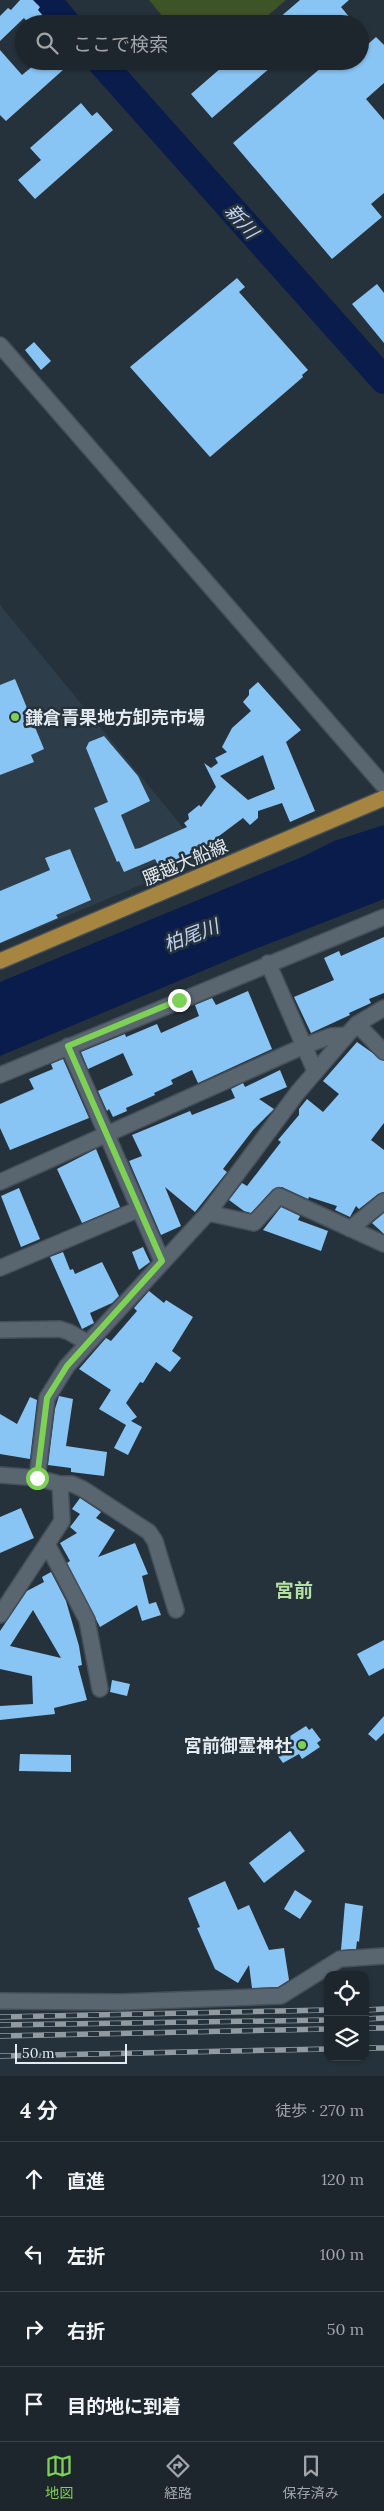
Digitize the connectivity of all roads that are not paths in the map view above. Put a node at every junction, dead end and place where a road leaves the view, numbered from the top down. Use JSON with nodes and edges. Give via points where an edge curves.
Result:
{"nodes":[{"id":1,"x":0,"y":345,"type":"edge"},
{"id":2,"x":384,"y":786,"type":"edge"},
{"id":3,"x":384,"y":798,"type":"edge"},
{"id":4,"x":384,"y":917,"type":"edge"},
{"id":5,"x":0,"y":961,"type":"edge"},
{"id":6,"x":268,"y":963,"type":"junction"},
{"id":7,"x":384,"y":1008,"type":"edge"},
{"id":8,"x":352,"y":1029,"type":"junction"},
{"id":9,"x":68,"y":1046,"type":"junction"},
{"id":10,"x":304,"y":1046,"type":"junction"},
{"id":11,"x":384,"y":1052,"type":"edge"},
{"id":12,"x":315,"y":1071,"type":"junction"},
{"id":13,"x":0,"y":1075,"type":"edge"},
{"id":14,"x":106,"y":1136,"type":"junction"},
{"id":15,"x":0,"y":1182,"type":"edge"},
{"id":16,"x":384,"y":1201,"type":"edge"},
{"id":17,"x":139,"y":1209,"type":"junction"},
{"id":18,"x":208,"y":1213,"type":"junction"},
{"id":19,"x":350,"y":1229,"type":"junction"},
{"id":20,"x":384,"y":1244,"type":"edge"},
{"id":21,"x":162,"y":1261,"type":"junction"},
{"id":22,"x":0,"y":1268,"type":"edge"},
{"id":23,"x":0,"y":1330,"type":"edge"},
{"id":24,"x":88,"y":1343,"type":"junction"},
{"id":25,"x":0,"y":1475,"type":"edge"},
{"id":26,"x":37,"y":1478,"type":"junction"},
{"id":27,"x":60,"y":1484,"type":"junction"},
{"id":28,"x":47,"y":1544,"type":"junction"},
{"id":29,"x":176,"y":1610,"type":"dead end"},
{"id":30,"x":0,"y":1615,"type":"edge"},
{"id":31,"x":100,"y":1689,"type":"dead end"},
{"id":32,"x":384,"y":1956,"type":"edge"},
{"id":33,"x":0,"y":2001,"type":"edge"}],
"edges":[{"from":1,"to":2,"type":"street"},
{"from":3,"to":5,"type":"main road","name":"腰越大船線"},
{"from":4,"to":6,"type":"street"},
{"from":6,"to":9,"type":"street"},
{"from":6,"to":10,"type":"street"},
{"from":7,"to":8,"type":"street"},
{"from":8,"to":10,"type":"street"},
{"from":8,"to":11,"type":"street"},
{"from":8,"to":12,"type":"street"},
{"from":9,"to":13,"type":"street"},
{"from":9,"to":14,"type":"street"},
{"from":10,"to":12,"type":"street"},
{"from":10,"to":14,"type":"street"},
{"from":12,"to":18,"type":"street"},
{"from":14,"to":15,"type":"street"},
{"from":14,"to":17,"type":"street"},
{"from":16,"to":19,"type":"street"},
{"from":17,"to":21,"type":"street"},
{"from":17,"to":22,"type":"street"},
{"from":18,"to":19,"type":"street","via":[[254,1223],[279,1196]]},
{"from":18,"to":21,"type":"street"},
{"from":19,"to":20,"type":"street"},
{"from":21,"to":24,"type":"street"},
{"from":23,"to":24,"type":"street","via":[[60,1330]]},
{"from":24,"to":26,"type":"street","via":[[67,1366],[47,1398]]},
{"from":25,"to":26,"type":"street"},
{"from":26,"to":27,"type":"street"},
{"from":27,"to":28,"type":"street","via":[[62,1521]]},
{"from":27,"to":29,"type":"street","via":[[84,1489],[149,1532],[156,1541]]},
{"from":28,"to":30,"type":"street"},
{"from":28,"to":31,"type":"street","via":[[87,1620]]},
{"from":32,"to":33,"type":"street","via":[[340,1959],[281,1996],[121,2002]]}]}
